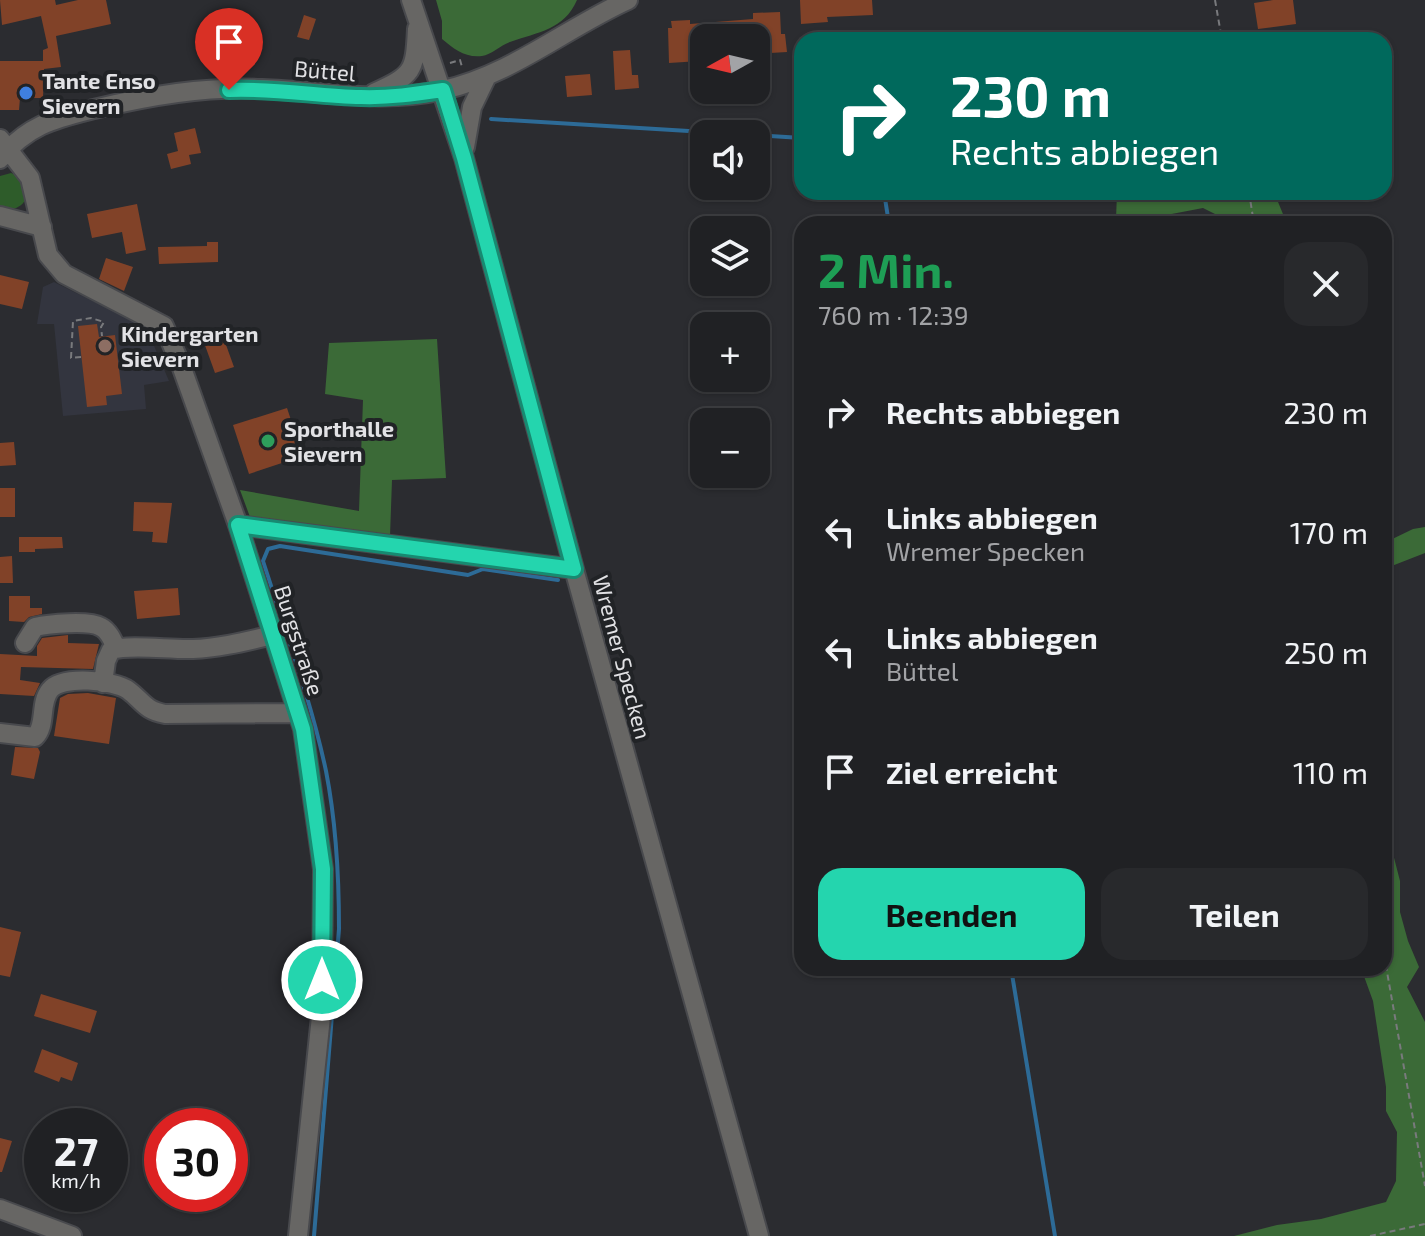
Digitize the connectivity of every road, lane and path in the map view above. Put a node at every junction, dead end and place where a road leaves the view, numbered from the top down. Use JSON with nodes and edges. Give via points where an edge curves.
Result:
{"nodes":[{"id":1,"x":411,"y":0,"type":"edge"},
{"id":2,"x":628,"y":0,"type":"edge"},
{"id":3,"x":1215,"y":0,"type":"edge"},
{"id":4,"x":417,"y":18,"type":"junction"},
{"id":5,"x":1221,"y":32,"type":"edge"},
{"id":6,"x":487,"y":76,"type":"junction"},
{"id":7,"x":443,"y":90,"type":"junction"},
{"id":8,"x":364,"y":97,"type":"junction"},
{"id":9,"x":3,"y":149,"type":"edge"},
{"id":10,"x":464,"y":158,"type":"junction"},
{"id":11,"x":0,"y":216,"type":"edge"},
{"id":12,"x":42,"y":227,"type":"junction"},
{"id":13,"x":102,"y":336,"type":"dead end"},
{"id":14,"x":81,"y":357,"type":"dead end"},
{"id":15,"x":238,"y":525,"type":"junction"},
{"id":16,"x":574,"y":569,"type":"junction"},
{"id":17,"x":273,"y":635,"type":"junction"},
{"id":18,"x":25,"y":643,"type":"dead end"},
{"id":19,"x":116,"y":648,"type":"junction"},
{"id":20,"x":103,"y":683,"type":"junction"},
{"id":21,"x":298,"y":713,"type":"junction"},
{"id":22,"x":0,"y":733,"type":"edge"},
{"id":23,"x":1388,"y":976,"type":"edge"},
{"id":24,"x":1425,"y":1186,"type":"edge"},
{"id":25,"x":0,"y":1209,"type":"edge"},
{"id":26,"x":1425,"y":1224,"type":"edge"},
{"id":27,"x":72,"y":1236,"type":"edge"},
{"id":28,"x":298,"y":1236,"type":"edge"},
{"id":29,"x":759,"y":1236,"type":"edge"},
{"id":30,"x":1370,"y":1236,"type":"edge"}],
"edges":[{"from":1,"to":4,"type":"street","name":"Wremer Specken"},
{"from":2,"to":6,"type":"street","name":"Büttel"},
{"from":3,"to":5,"type":"path"},
{"from":4,"to":7,"type":"street","name":"Wremer Specken"},
{"from":4,"to":8,"type":"street","via":[[412,71]]},
{"from":6,"to":7,"type":"street","name":"Büttel"},
{"from":6,"to":10,"type":"street","via":[[472,107]]},
{"from":7,"to":8,"type":"street","name":"Büttel"},
{"from":7,"to":10,"type":"street","name":"Wremer Specken"},
{"from":8,"to":9,"type":"street","name":"Büttel","via":[[261,89],[145,97],[45,122]]},
{"from":9,"to":12,"type":"street","name":"Burgstraße","via":[[30,178]]},
{"from":10,"to":16,"type":"street","name":"Wremer Specken"},
{"from":11,"to":12,"type":"street"},
{"from":12,"to":15,"type":"street","name":"Burgstraße","via":[[48,255],[64,274],[164,326]]},
{"from":13,"to":14,"type":"path","via":[[104,322],[73,321],[71,358]]},
{"from":15,"to":16,"type":"street"},
{"from":15,"to":17,"type":"street","name":"Burgstraße"},
{"from":16,"to":29,"type":"street","name":"Wremer Specken"},
{"from":17,"to":19,"type":"street","via":[[198,649]]},
{"from":17,"to":21,"type":"street","name":"Burgstraße"},
{"from":18,"to":19,"type":"street","via":[[35,627],[89,624],[100,626]]},
{"from":19,"to":20,"type":"street","via":[[106,661]]},
{"from":20,"to":21,"type":"street","via":[[127,689],[152,711],[165,714]]},
{"from":20,"to":22,"type":"street","via":[[71,680],[55,685],[47,693],[35,737]]},
{"from":21,"to":28,"type":"street","name":"Burgstraße","via":[[323,869],[322,1007]]},
{"from":23,"to":24,"type":"path"},
{"from":25,"to":27,"type":"street"},
{"from":26,"to":30,"type":"path"}]}
